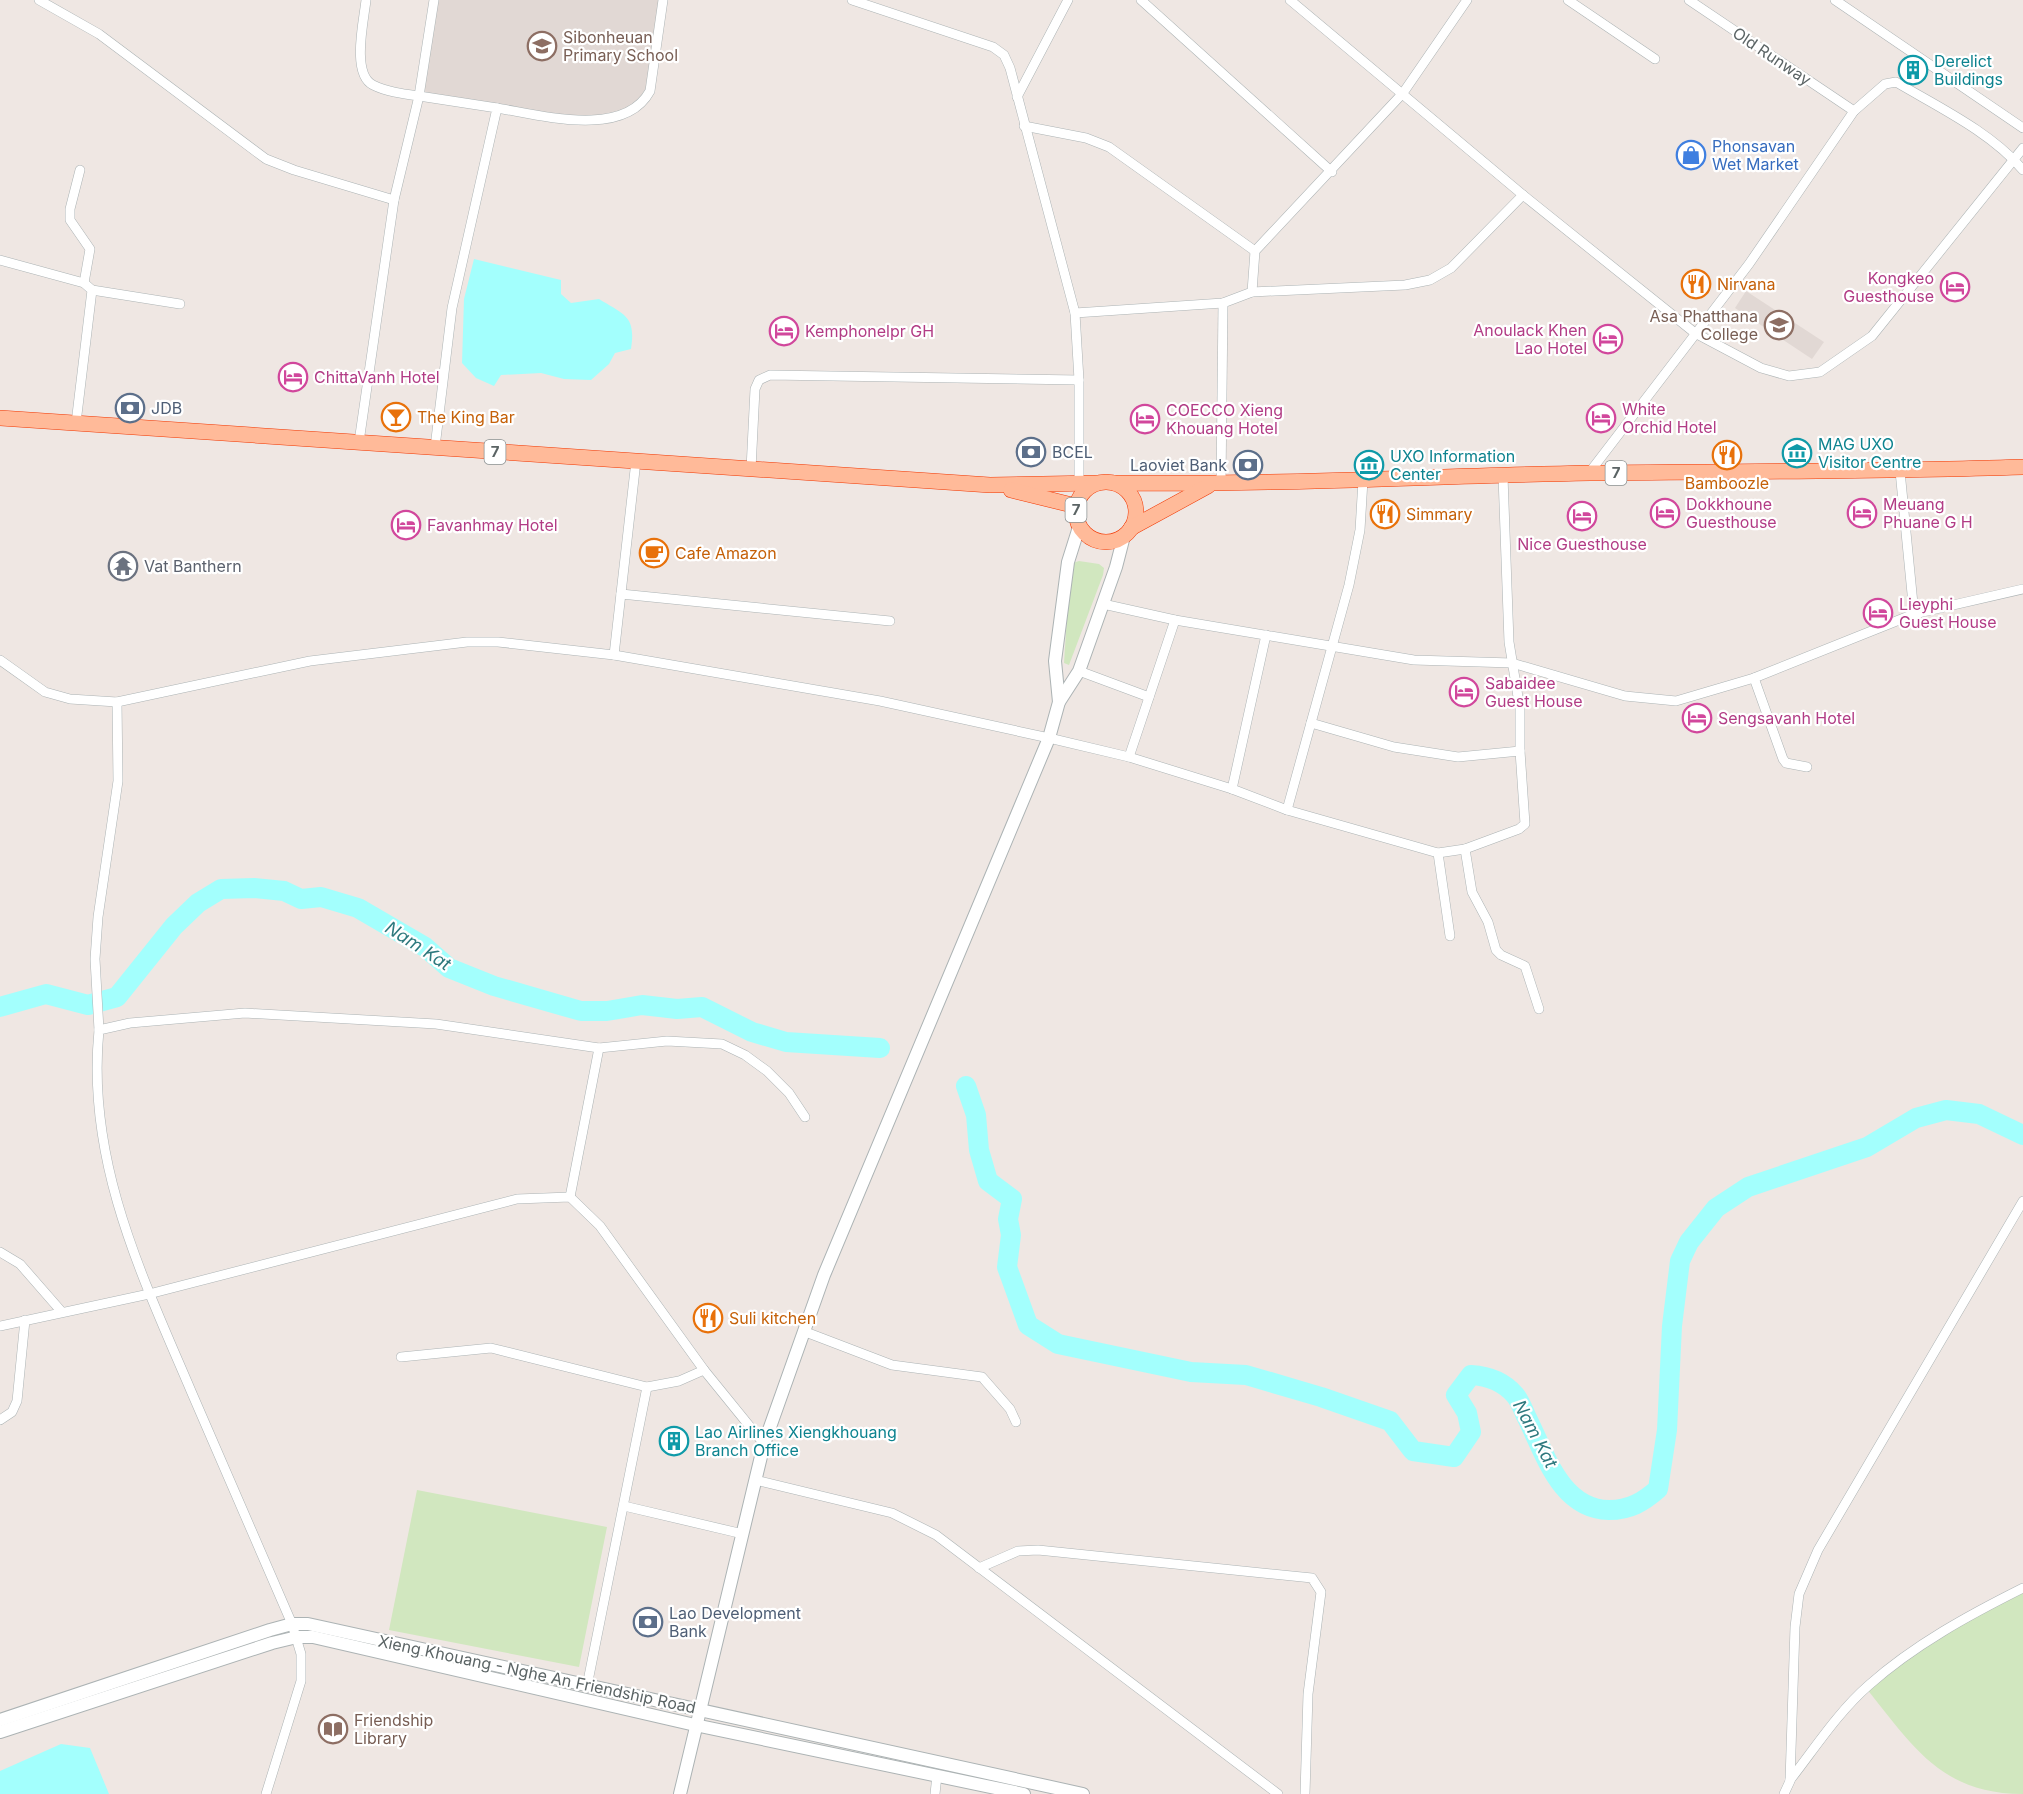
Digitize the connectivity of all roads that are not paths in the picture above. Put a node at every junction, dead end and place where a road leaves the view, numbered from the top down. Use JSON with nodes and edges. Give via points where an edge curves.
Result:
{"nodes":[{"id":1,"x":39,"y":0,"type":"edge"},
{"id":2,"x":366,"y":0,"type":"edge"},
{"id":3,"x":434,"y":0,"type":"edge"},
{"id":4,"x":663,"y":0,"type":"edge"},
{"id":5,"x":852,"y":0,"type":"edge"},
{"id":6,"x":1068,"y":0,"type":"edge"},
{"id":7,"x":1141,"y":0,"type":"edge"},
{"id":8,"x":1290,"y":0,"type":"edge"},
{"id":9,"x":1467,"y":0,"type":"edge"},
{"id":10,"x":1568,"y":0,"type":"edge"},
{"id":11,"x":1689,"y":0,"type":"edge"},
{"id":12,"x":1835,"y":0,"type":"edge"},
{"id":13,"x":1655,"y":58,"type":"dead end"},
{"id":14,"x":1403,"y":93,"type":"junction"},
{"id":15,"x":419,"y":96,"type":"junction"},
{"id":16,"x":1017,"y":97,"type":"junction"},
{"id":17,"x":497,"y":108,"type":"junction"},
{"id":18,"x":1854,"y":111,"type":"junction"},
{"id":19,"x":1024,"y":126,"type":"junction"},
{"id":20,"x":2023,"y":128,"type":"edge"},
{"id":21,"x":2023,"y":147,"type":"edge"},
{"id":22,"x":2014,"y":159,"type":"junction"},
{"id":23,"x":80,"y":170,"type":"dead end"},
{"id":24,"x":2023,"y":170,"type":"edge"},
{"id":25,"x":1332,"y":172,"type":"junction"},
{"id":26,"x":1523,"y":195,"type":"junction"},
{"id":27,"x":394,"y":200,"type":"junction"},
{"id":28,"x":1256,"y":251,"type":"junction"},
{"id":29,"x":0,"y":261,"type":"edge"},
{"id":30,"x":88,"y":286,"type":"junction"},
{"id":31,"x":1252,"y":292,"type":"junction"},
{"id":32,"x":1223,"y":303,"type":"junction"},
{"id":33,"x":180,"y":304,"type":"dead end"},
{"id":34,"x":1075,"y":313,"type":"junction"},
{"id":35,"x":1695,"y":333,"type":"junction"},
{"id":36,"x":1079,"y":380,"type":"junction"},
{"id":37,"x":0,"y":418,"type":"edge"},
{"id":38,"x":76,"y":423,"type":"junction"},
{"id":39,"x":359,"y":442,"type":"junction"},
{"id":40,"x":435,"y":447,"type":"junction"},
{"id":41,"x":636,"y":461,"type":"junction"},
{"id":42,"x":2023,"y":467,"type":"edge"},
{"id":43,"x":751,"y":469,"type":"junction"},
{"id":44,"x":1900,"y":471,"type":"junction"},
{"id":45,"x":1589,"y":473,"type":"junction"},
{"id":46,"x":1503,"y":476,"type":"junction"},
{"id":47,"x":1363,"y":480,"type":"junction"},
{"id":48,"x":1079,"y":483,"type":"junction"},
{"id":49,"x":1096,"y":483,"type":"junction"},
{"id":50,"x":1115,"y":483,"type":"junction"},
{"id":51,"x":1215,"y":484,"type":"junction"},
{"id":52,"x":990,"y":485,"type":"junction"},
{"id":53,"x":1076,"y":506,"type":"junction"},
{"id":54,"x":1080,"y":527,"type":"junction"},
{"id":55,"x":1128,"y":532,"type":"junction"},
{"id":56,"x":2023,"y":589,"type":"edge"},
{"id":57,"x":621,"y":594,"type":"junction"},
{"id":58,"x":1103,"y":604,"type":"junction"},
{"id":59,"x":1914,"y":614,"type":"junction"},
{"id":60,"x":1175,"y":620,"type":"junction"},
{"id":61,"x":890,"y":621,"type":"dead end"},
{"id":62,"x":1266,"y":635,"type":"junction"},
{"id":63,"x":1330,"y":646,"type":"junction"},
{"id":64,"x":614,"y":655,"type":"junction"},
{"id":65,"x":0,"y":660,"type":"edge"},
{"id":66,"x":1512,"y":663,"type":"junction"},
{"id":67,"x":1079,"y":670,"type":"junction"},
{"id":68,"x":1754,"y":678,"type":"junction"},
{"id":69,"x":1149,"y":697,"type":"junction"},
{"id":70,"x":117,"y":702,"type":"junction"},
{"id":71,"x":1059,"y":702,"type":"junction"},
{"id":72,"x":1311,"y":723,"type":"junction"},
{"id":73,"x":1049,"y":738,"type":"junction"},
{"id":74,"x":1520,"y":751,"type":"junction"},
{"id":75,"x":1129,"y":757,"type":"junction"},
{"id":76,"x":1807,"y":767,"type":"dead end"},
{"id":77,"x":1232,"y":789,"type":"junction"},
{"id":78,"x":1287,"y":810,"type":"junction"},
{"id":79,"x":1465,"y":849,"type":"junction"},
{"id":80,"x":1438,"y":853,"type":"junction"},
{"id":81,"x":1450,"y":936,"type":"dead end"},
{"id":82,"x":1539,"y":1009,"type":"dead end"},
{"id":83,"x":99,"y":1030,"type":"junction"},
{"id":84,"x":599,"y":1048,"type":"junction"},
{"id":85,"x":805,"y":1117,"type":"dead end"},
{"id":86,"x":570,"y":1197,"type":"junction"},
{"id":87,"x":2023,"y":1201,"type":"edge"},
{"id":88,"x":0,"y":1252,"type":"edge"},
{"id":89,"x":149,"y":1294,"type":"junction"},
{"id":90,"x":61,"y":1311,"type":"junction"},
{"id":91,"x":25,"y":1320,"type":"junction"},
{"id":92,"x":0,"y":1326,"type":"edge"},
{"id":93,"x":803,"y":1331,"type":"junction"},
{"id":94,"x":401,"y":1357,"type":"dead end"},
{"id":95,"x":704,"y":1370,"type":"junction"},
{"id":96,"x":646,"y":1387,"type":"junction"},
{"id":97,"x":0,"y":1420,"type":"edge"},
{"id":98,"x":1016,"y":1422,"type":"dead end"},
{"id":99,"x":764,"y":1444,"type":"junction"},
{"id":100,"x":755,"y":1480,"type":"junction"},
{"id":101,"x":624,"y":1506,"type":"junction"},
{"id":102,"x":743,"y":1534,"type":"junction"},
{"id":103,"x":979,"y":1568,"type":"junction"},
{"id":104,"x":2023,"y":1588,"type":"edge"},
{"id":105,"x":292,"y":1624,"type":"junction"},
{"id":106,"x":297,"y":1637,"type":"junction"},
{"id":107,"x":587,"y":1686,"type":"junction"},
{"id":108,"x":699,"y":1710,"type":"junction"},
{"id":109,"x":0,"y":1720,"type":"edge"},
{"id":110,"x":695,"y":1725,"type":"junction"},
{"id":111,"x":0,"y":1732,"type":"edge"},
{"id":112,"x":937,"y":1775,"type":"junction"},
{"id":113,"x":1790,"y":1781,"type":"junction"},
{"id":114,"x":266,"y":1794,"type":"edge"},
{"id":115,"x":680,"y":1794,"type":"edge"},
{"id":116,"x":935,"y":1794,"type":"edge"},
{"id":117,"x":1024,"y":1794,"type":"edge"},
{"id":118,"x":1083,"y":1794,"type":"edge"},
{"id":119,"x":1278,"y":1794,"type":"edge"},
{"id":120,"x":1305,"y":1794,"type":"edge"},
{"id":121,"x":1784,"y":1794,"type":"edge"}],
"edges":[{"from":1,"to":27,"type":"street","via":[[99,34],[266,159]]},
{"from":2,"to":15,"type":"street","via":[[360,54],[362,74],[370,85]]},
{"from":3,"to":15,"type":"street"},
{"from":4,"to":17,"type":"street","via":[[650,91],[633,111],[579,121]]},
{"from":5,"to":16,"type":"street","via":[[993,47],[1004,55]]},
{"from":6,"to":16,"type":"street"},
{"from":7,"to":25,"type":"street"},
{"from":8,"to":14,"type":"street"},
{"from":9,"to":14,"type":"street"},
{"from":10,"to":13,"type":"street"},
{"from":11,"to":18,"type":"street","name":"Old Runway"},
{"from":12,"to":20,"type":"street"},
{"from":14,"to":25,"type":"street"},
{"from":14,"to":26,"type":"street"},
{"from":15,"to":17,"type":"street"},
{"from":15,"to":27,"type":"street"},
{"from":16,"to":19,"type":"street"},
{"from":17,"to":40,"type":"street","via":[[452,308]]},
{"from":18,"to":22,"type":"street","via":[[1885,84],[1896,82],[1963,122]]},
{"from":18,"to":35,"type":"street","via":[[1749,264]]},
{"from":19,"to":28,"type":"street","via":[[1086,138],[1109,147]]},
{"from":19,"to":34,"type":"street"},
{"from":21,"to":22,"type":"street"},
{"from":22,"to":24,"type":"street"},
{"from":22,"to":35,"type":"street","via":[[1872,336],[1820,372],[1789,376],[1761,368]]},
{"from":23,"to":30,"type":"street","via":[[70,220],[90,249]]},
{"from":25,"to":28,"type":"street"},
{"from":26,"to":31,"type":"street","via":[[1451,268],[1430,280],[1405,285]]},
{"from":26,"to":35,"type":"street"},
{"from":27,"to":39,"type":"street"},
{"from":28,"to":31,"type":"street"},
{"from":29,"to":30,"type":"street"},
{"from":30,"to":33,"type":"street"},
{"from":30,"to":38,"type":"street"},
{"from":31,"to":32,"type":"street"},
{"from":32,"to":34,"type":"street"},
{"from":32,"to":51,"type":"street"},
{"from":34,"to":36,"type":"street"},
{"from":35,"to":45,"type":"street"},
{"from":36,"to":43,"type":"street","via":[[770,375],[759,380],[755,389]]},
{"from":36,"to":48,"type":"street"},
{"from":37,"to":38,"type":"highway","number":"7"},
{"from":38,"to":39,"type":"highway","number":"7"},
{"from":39,"to":40,"type":"highway","number":"7"},
{"from":40,"to":41,"type":"highway","number":"7"},
{"from":41,"to":43,"type":"highway","number":"7"},
{"from":41,"to":57,"type":"street"},
{"from":42,"to":44,"type":"highway","number":"7"},
{"from":43,"to":52,"type":"highway","number":"7"},
{"from":44,"to":45,"type":"highway","number":"7"},
{"from":44,"to":59,"type":"street"},
{"from":45,"to":46,"type":"highway","number":"7"},
{"from":46,"to":47,"type":"highway","number":"7"},
{"from":46,"to":66,"type":"street"},
{"from":47,"to":51,"type":"highway","number":"7"},
{"from":47,"to":63,"type":"street","via":[[1360,530],[1349,585]]},
{"from":48,"to":49,"type":"highway","number":"7"},
{"from":48,"to":52,"type":"highway","number":"7"},
{"from":49,"to":50,"type":"highway","number":"7"},
{"from":49,"to":53,"type":"highway","number":"7","via":[[1081,494]]},
{"from":50,"to":51,"type":"highway","number":"7"},
{"from":50,"to":55,"type":"highway","via":[[1134,499],[1138,513]]},
{"from":51,"to":55,"type":"highway","number":"7"},
{"from":52,"to":53,"type":"highway","number":"7"},
{"from":53,"to":54,"type":"highway","number":"7"},
{"from":54,"to":55,"type":"highway","number":"7","via":[[1089,537],[1103,542]]},
{"from":54,"to":71,"type":"street","via":[[1068,562],[1055,661]]},
{"from":55,"to":58,"type":"street"},
{"from":56,"to":59,"type":"street"},
{"from":57,"to":61,"type":"street"},
{"from":57,"to":64,"type":"street"},
{"from":58,"to":60,"type":"street"},
{"from":58,"to":67,"type":"street"},
{"from":59,"to":68,"type":"street"},
{"from":60,"to":62,"type":"street"},
{"from":60,"to":69,"type":"street"},
{"from":62,"to":63,"type":"street"},
{"from":62,"to":77,"type":"street"},
{"from":63,"to":66,"type":"street","via":[[1414,660]]},
{"from":63,"to":72,"type":"street"},
{"from":64,"to":70,"type":"street","via":[[466,642],[310,661]]},
{"from":64,"to":73,"type":"street","via":[[880,701]]},
{"from":65,"to":70,"type":"street","via":[[45,692],[70,699]]},
{"from":66,"to":68,"type":"street","via":[[1644,700],[1676,701]]},
{"from":66,"to":74,"type":"street","via":[[1520,709]]},
{"from":67,"to":69,"type":"street"},
{"from":67,"to":71,"type":"street"},
{"from":68,"to":76,"type":"street","via":[[1783,759]]},
{"from":69,"to":75,"type":"street"},
{"from":70,"to":83,"type":"street","via":[[118,781],[95,959]]},
{"from":71,"to":73,"type":"street"},
{"from":72,"to":74,"type":"street","via":[[1394,747],[1458,757]]},
{"from":72,"to":78,"type":"street"},
{"from":73,"to":75,"type":"street"},
{"from":73,"to":93,"type":"street"},
{"from":74,"to":79,"type":"street","via":[[1526,824]]},
{"from":75,"to":77,"type":"street"},
{"from":77,"to":78,"type":"street"},
{"from":78,"to":80,"type":"street"},
{"from":79,"to":80,"type":"street"},
{"from":79,"to":82,"type":"street","via":[[1472,892],[1488,922],[1496,950],[1525,966]]},
{"from":80,"to":81,"type":"street"},
{"from":83,"to":84,"type":"street","via":[[130,1023],[245,1013],[436,1024]]},
{"from":83,"to":89,"type":"street","via":[[96,1065],[102,1145],[115,1201]]},
{"from":84,"to":85,"type":"street","via":[[667,1041],[722,1044],[767,1071]]},
{"from":84,"to":86,"type":"street"},
{"from":86,"to":89,"type":"street","via":[[517,1199]]},
{"from":86,"to":95,"type":"street","via":[[600,1226]]},
{"from":87,"to":113,"type":"street","via":[[1818,1550],[1799,1594]]},
{"from":88,"to":90,"type":"street","via":[[20,1264]]},
{"from":89,"to":90,"type":"street"},
{"from":89,"to":105,"type":"street"},
{"from":90,"to":91,"type":"street"},
{"from":91,"to":92,"type":"street"},
{"from":91,"to":97,"type":"street","via":[[17,1401],[12,1412]]},
{"from":93,"to":98,"type":"street","via":[[892,1365],[982,1377],[1010,1409]]},
{"from":93,"to":99,"type":"street"},
{"from":94,"to":96,"type":"street","via":[[491,1348]]},
{"from":95,"to":96,"type":"street","via":[[679,1381]]},
{"from":95,"to":99,"type":"street"},
{"from":96,"to":101,"type":"street"},
{"from":99,"to":100,"type":"street"},
{"from":100,"to":102,"type":"street"},
{"from":100,"to":103,"type":"street","via":[[892,1513],[936,1535]]},
{"from":101,"to":102,"type":"street"},
{"from":101,"to":107,"type":"street"},
{"from":102,"to":108,"type":"street"},
{"from":103,"to":119,"type":"street"},
{"from":103,"to":120,"type":"street","via":[[1018,1551],[1038,1551],[1312,1578],[1322,1592],[1308,1694]]},
{"from":104,"to":113,"type":"street","via":[[1913,1651],[1868,1686],[1833,1723]]},
{"from":105,"to":106,"type":"street"},
{"from":105,"to":107,"type":"street","name":"Xieng Khouang - Nghe An Friendship Road","via":[[319,1626]]},
{"from":105,"to":109,"type":"street","name":"Xieng Khouang - Nghe An Friendship Road"},
{"from":106,"to":110,"type":"street","name":"Xieng Khouang - Nghe An Friendship Road","via":[[313,1637]]},
{"from":106,"to":111,"type":"street","name":"Xieng Khouang - Nghe An Friendship Road"},
{"from":106,"to":114,"type":"street","via":[[301,1682]]},
{"from":107,"to":108,"type":"street","name":"Xieng Khouang - Nghe An Friendship Road"},
{"from":108,"to":110,"type":"street"},
{"from":108,"to":118,"type":"street","name":"Xieng Khouang - Nghe An Friendship Road"},
{"from":110,"to":112,"type":"street","name":"Xieng Khouang - Nghe An Friendship Road"},
{"from":110,"to":115,"type":"street"},
{"from":112,"to":116,"type":"street"},
{"from":112,"to":117,"type":"street","name":"Xieng Khouang - Nghe An Friendship Road"},
{"from":113,"to":121,"type":"street"}]}
